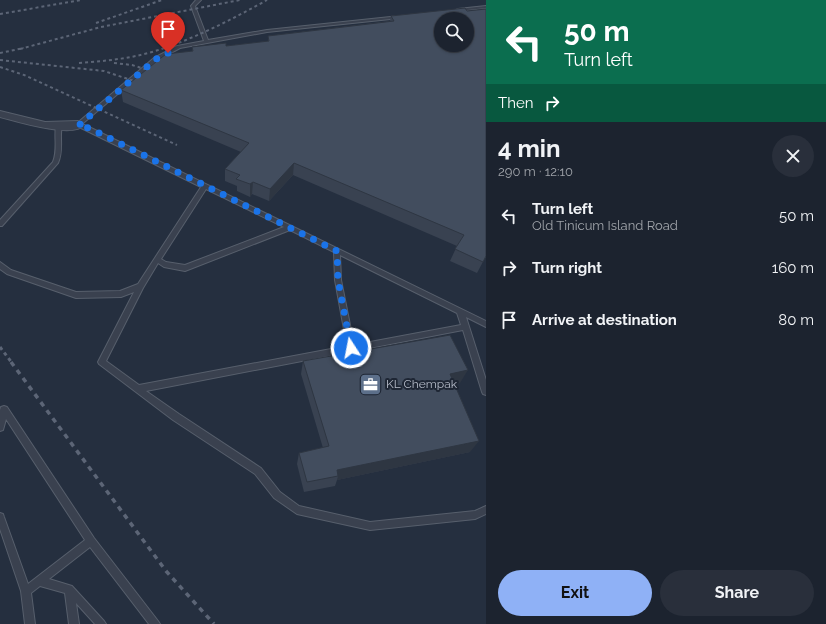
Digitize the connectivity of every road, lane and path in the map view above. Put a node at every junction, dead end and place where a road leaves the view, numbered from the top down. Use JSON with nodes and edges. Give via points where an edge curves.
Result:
{"nodes":[{"id":1,"x":199,"y":0,"type":"edge"},
{"id":2,"x":486,"y":7,"type":"edge"},
{"id":3,"x":455,"y":11,"type":"edge"},
{"id":4,"x":408,"y":16,"type":"edge"},
{"id":5,"x":206,"y":41,"type":"junction"},
{"id":6,"x":0,"y":114,"type":"edge"},
{"id":7,"x":59,"y":125,"type":"junction"},
{"id":8,"x":78,"y":126,"type":"junction"},
{"id":9,"x":205,"y":186,"type":"junction"},
{"id":10,"x":0,"y":224,"type":"edge"},
{"id":11,"x":289,"y":228,"type":"junction"},
{"id":12,"x":337,"y":251,"type":"junction"},
{"id":13,"x":157,"y":259,"type":"junction"},
{"id":14,"x":0,"y":265,"type":"edge"},
{"id":15,"x":140,"y":286,"type":"junction"},
{"id":16,"x":460,"y":311,"type":"junction"},
{"id":17,"x":486,"y":324,"type":"edge"},
{"id":18,"x":465,"y":326,"type":"junction"},
{"id":19,"x":351,"y":348,"type":"junction"},
{"id":20,"x":137,"y":389,"type":"junction"},
{"id":21,"x":486,"y":392,"type":"edge"},
{"id":22,"x":0,"y":427,"type":"edge"},
{"id":23,"x":486,"y":510,"type":"edge"},
{"id":24,"x":0,"y":517,"type":"edge"},
{"id":25,"x":91,"y":541,"type":"junction"},
{"id":26,"x":39,"y":581,"type":"junction"},
{"id":27,"x":69,"y":589,"type":"junction"},
{"id":28,"x":26,"y":591,"type":"junction"},
{"id":29,"x":30,"y":624,"type":"edge"},
{"id":30,"x":74,"y":624,"type":"edge"},
{"id":31,"x":101,"y":624,"type":"edge"},
{"id":32,"x":155,"y":624,"type":"edge"}],
"edges":[{"from":1,"to":5,"type":"lane","via":[[193,6]]},
{"from":2,"to":3,"type":"lane"},
{"from":4,"to":5,"type":"lane","via":[[267,31]]},
{"from":5,"to":8,"type":"lane","via":[[179,47],[156,59]]},
{"from":6,"to":7,"type":"street","via":[[30,124]]},
{"from":7,"to":8,"type":"street"},
{"from":7,"to":10,"type":"lane","via":[[56,134],[60,155]]},
{"from":8,"to":9,"type":"lane","via":[[89,128]]},
{"from":9,"to":11,"type":"lane"},
{"from":9,"to":13,"type":"lane"},
{"from":11,"to":12,"type":"lane"},
{"from":11,"to":13,"type":"lane","via":[[185,268],[164,264]]},
{"from":12,"to":16,"type":"lane"},
{"from":12,"to":19,"type":"lane","via":[[338,280]]},
{"from":13,"to":15,"type":"lane"},
{"from":14,"to":15,"type":"lane","via":[[9,272],[76,295],[121,294]]},
{"from":15,"to":20,"type":"lane","via":[[102,362]]},
{"from":16,"to":17,"type":"lane"},
{"from":16,"to":18,"type":"lane"},
{"from":18,"to":19,"type":"lane"},
{"from":18,"to":21,"type":"lane"},
{"from":19,"to":20,"type":"lane"},
{"from":20,"to":23,"type":"lane","via":[[258,471],[276,495],[297,510],[370,526],[475,515]]},
{"from":22,"to":25,"type":"lane","via":[[4,410]]},
{"from":24,"to":28,"type":"lane"},
{"from":25,"to":26,"type":"lane"},
{"from":25,"to":32,"type":"lane"},
{"from":26,"to":27,"type":"lane"},
{"from":26,"to":28,"type":"lane"},
{"from":27,"to":30,"type":"lane"},
{"from":27,"to":31,"type":"lane"},
{"from":28,"to":29,"type":"lane"}]}
